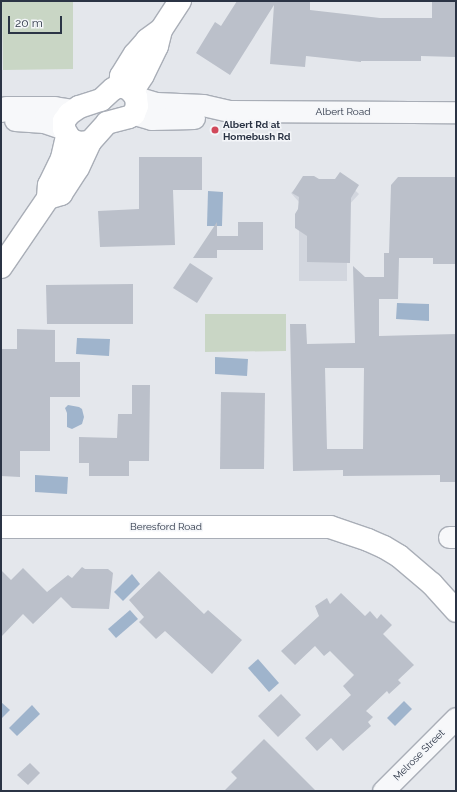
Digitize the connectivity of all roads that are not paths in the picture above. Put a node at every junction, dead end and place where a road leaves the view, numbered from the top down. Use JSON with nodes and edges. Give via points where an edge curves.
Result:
{"nodes":[{"id":1,"x":180,"y":1,"type":"edge"},
{"id":2,"x":130,"y":97,"type":"junction"},
{"id":3,"x":1,"y":111,"type":"edge"},
{"id":4,"x":456,"y":112,"type":"edge"},
{"id":5,"x":1,"y":116,"type":"edge"},
{"id":6,"x":68,"y":125,"type":"junction"},
{"id":7,"x":90,"y":142,"type":"junction"},
{"id":8,"x":48,"y":198,"type":"junction"},
{"id":9,"x":1,"y":267,"type":"edge"},
{"id":10,"x":1,"y":527,"type":"edge"},
{"id":11,"x":456,"y":611,"type":"edge"},
{"id":12,"x":456,"y":718,"type":"edge"},
{"id":13,"x":383,"y":791,"type":"edge"}],
"edges":[{"from":1,"to":2,"type":"main road","via":[[161,30],[134,54],[121,76]]},
{"from":2,"to":4,"type":"street","name":"Albert Road","via":[[151,119],[209,117],[230,111]]},
{"from":2,"to":6,"type":"main road","via":[[113,89]]},
{"from":2,"to":7,"type":"main road","via":[[129,117],[107,124]]},
{"from":3,"to":6,"type":"street","via":[[6,107],[54,107]]},
{"from":5,"to":6,"type":"street","via":[[7,120]]},
{"from":6,"to":7,"type":"main road","via":[[79,143]]},
{"from":6,"to":8,"type":"main road","via":[[62,158],[49,186]]},
{"from":7,"to":8,"type":"main road","via":[[78,168],[61,194]]},
{"from":8,"to":9,"type":"main road"},
{"from":10,"to":11,"type":"main road","name":"Beresford Road","via":[[330,527],[374,542],[399,556],[432,584]]},
{"from":12,"to":13,"type":"street","name":"Melrose Street"}]}
